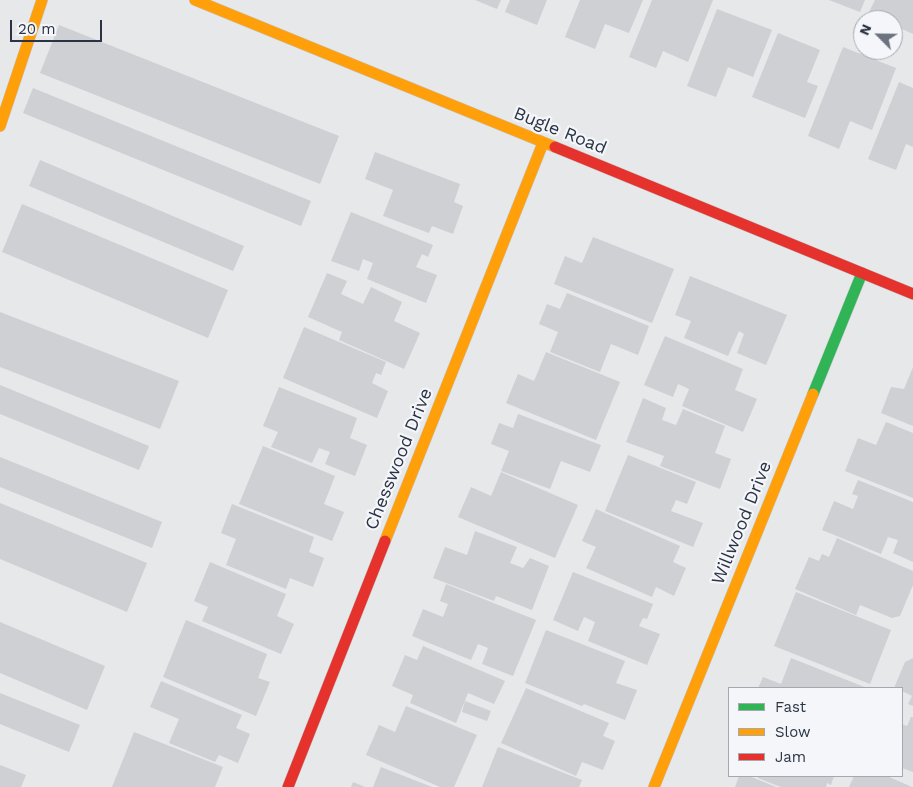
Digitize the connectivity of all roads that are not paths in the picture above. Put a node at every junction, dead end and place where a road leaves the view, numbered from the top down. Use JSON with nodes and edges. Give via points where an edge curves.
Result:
{"nodes":[{"id":1,"x":42,"y":0,"type":"edge"},
{"id":2,"x":195,"y":0,"type":"edge"},
{"id":3,"x":0,"y":126,"type":"edge"},
{"id":4,"x":543,"y":143,"type":"junction"},
{"id":5,"x":862,"y":273,"type":"junction"},
{"id":6,"x":913,"y":294,"type":"edge"},
{"id":7,"x":288,"y":787,"type":"edge"},
{"id":8,"x":654,"y":787,"type":"edge"}],
"edges":[{"from":1,"to":3,"type":"street"},
{"from":2,"to":4,"type":"street","name":"Bugle Road"},
{"from":4,"to":5,"type":"street","name":"Bugle Road"},
{"from":4,"to":7,"type":"street","name":"Chesswood Drive"},
{"from":5,"to":6,"type":"street","name":"Bugle Road"},
{"from":5,"to":8,"type":"street","name":"Willwood Drive"}]}
